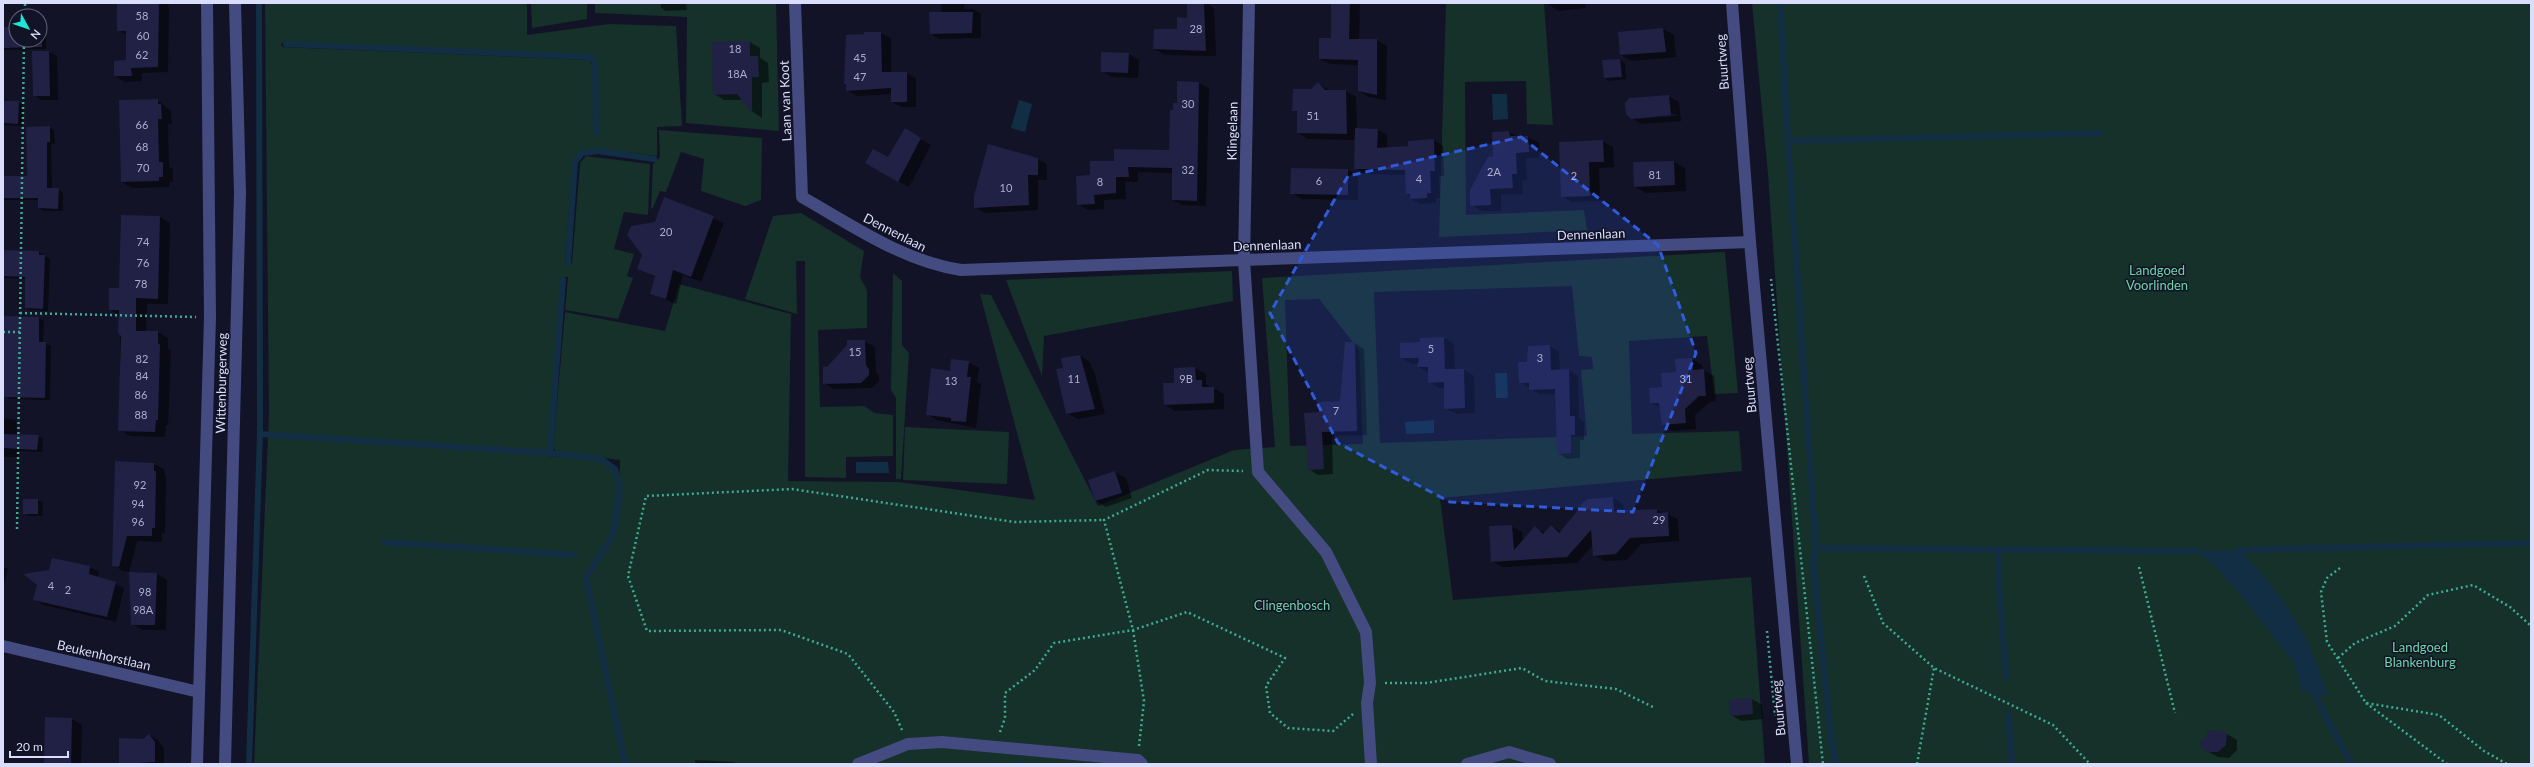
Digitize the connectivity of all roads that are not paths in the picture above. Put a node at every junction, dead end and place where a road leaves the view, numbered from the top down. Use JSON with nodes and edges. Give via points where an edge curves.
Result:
{"nodes":[{"id":1,"x":207,"y":3,"type":"edge"},
{"id":2,"x":235,"y":3,"type":"edge"},
{"id":3,"x":795,"y":3,"type":"edge"},
{"id":4,"x":1249,"y":3,"type":"edge"},
{"id":5,"x":1732,"y":3,"type":"edge"},
{"id":6,"x":802,"y":197,"type":"joint"},
{"id":7,"x":1750,"y":242,"type":"junction"},
{"id":8,"x":1244,"y":260,"type":"junction"},
{"id":9,"x":3,"y":646,"type":"edge"},
{"id":10,"x":198,"y":692,"type":"junction"},
{"id":11,"x":1140,"y":762,"type":"edge"},
{"id":12,"x":197,"y":764,"type":"edge"},
{"id":13,"x":225,"y":764,"type":"edge"},
{"id":14,"x":858,"y":764,"type":"edge"},
{"id":15,"x":1370,"y":764,"type":"edge"},
{"id":16,"x":1467,"y":764,"type":"edge"},
{"id":17,"x":1550,"y":764,"type":"edge"},
{"id":18,"x":1797,"y":764,"type":"edge"}],
"edges":[{"from":1,"to":10,"type":"street","name":"Wittenburgerweg","via":[[210,317]]},
{"from":2,"to":13,"type":"street","name":"Wittenburgerweg","via":[[240,193]]},
{"from":3,"to":6,"type":"street","name":"Laan van Koot"},
{"from":4,"to":8,"type":"street","name":"Klingelaan"},
{"from":5,"to":7,"type":"street","name":"Buurtweg"},
{"from":6,"to":8,"type":"street","name":"Dennenlaan","via":[[910,257],[935,266],[961,270]]},
{"from":7,"to":8,"type":"street","name":"Dennenlaan"},
{"from":7,"to":18,"type":"street","name":"Buurtweg"},
{"from":8,"to":15,"type":"street","name":"Klingelaan","via":[[1258,472],[1326,552],[1366,632],[1370,683],[1367,703]]},
{"from":9,"to":10,"type":"street","name":"Beukenhorstlaan"},
{"from":10,"to":12,"type":"street","name":"Wittenburgerweg"},
{"from":11,"to":14,"type":"street","via":[[942,742],[908,744]]},
{"from":16,"to":17,"type":"street","via":[[1510,752]]}]}
